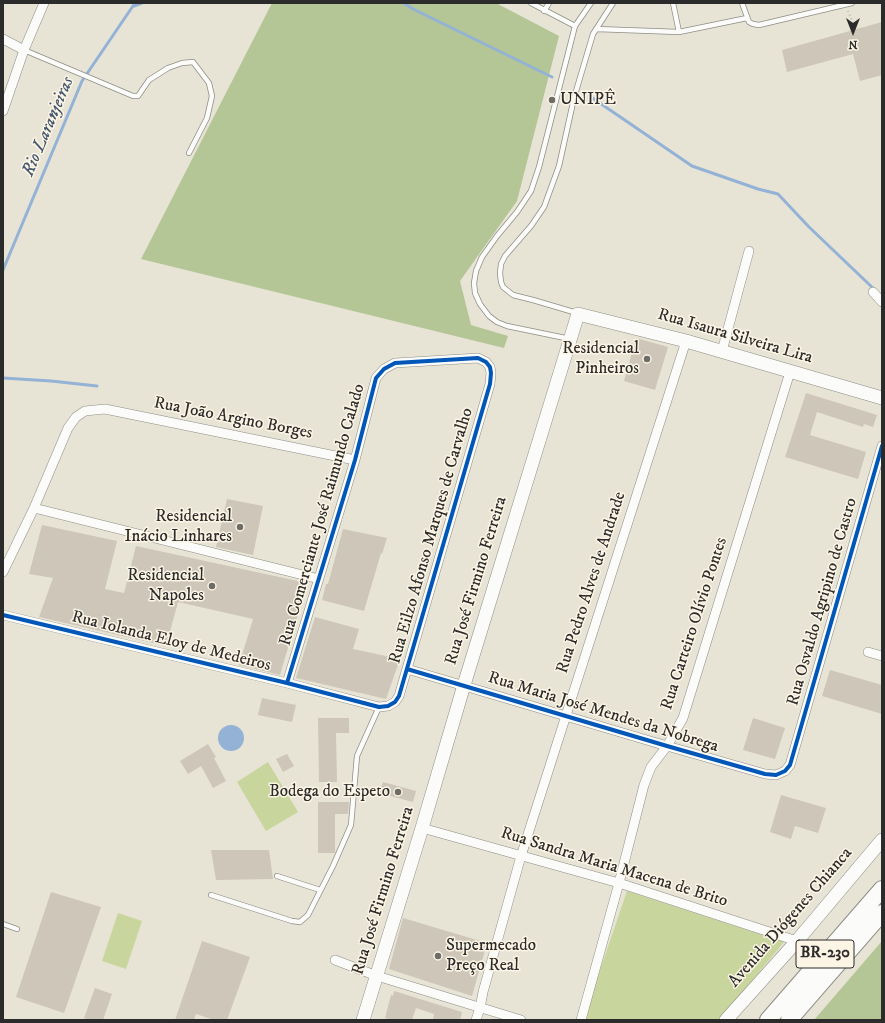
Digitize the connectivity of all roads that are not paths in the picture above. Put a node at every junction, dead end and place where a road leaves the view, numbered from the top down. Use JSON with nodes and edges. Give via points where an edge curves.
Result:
{"nodes":[{"id":1,"x":44,"y":3,"type":"edge"},
{"id":2,"x":531,"y":3,"type":"edge"},
{"id":3,"x":549,"y":3,"type":"edge"},
{"id":4,"x":591,"y":3,"type":"edge"},
{"id":5,"x":612,"y":3,"type":"edge"},
{"id":6,"x":673,"y":3,"type":"edge"},
{"id":7,"x":742,"y":3,"type":"edge"},
{"id":8,"x":852,"y":3,"type":"edge"},
{"id":9,"x":544,"y":11,"type":"junction"},
{"id":10,"x":747,"y":18,"type":"junction"},
{"id":11,"x":575,"y":26,"type":"junction"},
{"id":12,"x":596,"y":29,"type":"junction"},
{"id":13,"x":679,"y":32,"type":"junction"},
{"id":14,"x":3,"y":39,"type":"edge"},
{"id":15,"x":24,"y":50,"type":"junction"},
{"id":16,"x":3,"y":111,"type":"edge"},
{"id":17,"x":189,"y":153,"type":"dead end"},
{"id":18,"x":749,"y":251,"type":"dead end"},
{"id":19,"x":872,"y":292,"type":"dead end"},
{"id":20,"x":882,"y":302,"type":"edge"},
{"id":21,"x":578,"y":314,"type":"junction"},
{"id":22,"x":570,"y":339,"type":"junction"},
{"id":23,"x":686,"y":341,"type":"junction"},
{"id":24,"x":722,"y":351,"type":"junction"},
{"id":25,"x":395,"y":363,"type":"joint"},
{"id":26,"x":790,"y":372,"type":"junction"},
{"id":27,"x":882,"y":398,"type":"edge"},
{"id":28,"x":882,"y":446,"type":"edge"},
{"id":29,"x":355,"y":460,"type":"junction"},
{"id":30,"x":34,"y":508,"type":"junction"},
{"id":31,"x":3,"y":572,"type":"edge"},
{"id":32,"x":319,"y":579,"type":"junction"},
{"id":33,"x":3,"y":615,"type":"edge"},
{"id":34,"x":868,"y":652,"type":"dead end"},
{"id":35,"x":882,"y":656,"type":"edge"},
{"id":36,"x":407,"y":669,"type":"junction"},
{"id":37,"x":287,"y":683,"type":"junction"},
{"id":38,"x":464,"y":685,"type":"junction"},
{"id":39,"x":379,"y":707,"type":"junction"},
{"id":40,"x":565,"y":715,"type":"junction"},
{"id":41,"x":667,"y":746,"type":"junction"},
{"id":42,"x":790,"y":765,"type":"joint"},
{"id":43,"x":422,"y":828,"type":"junction"},
{"id":44,"x":882,"y":840,"type":"edge"},
{"id":45,"x":521,"y":856,"type":"junction"},
{"id":46,"x":277,"y":876,"type":"dead end"},
{"id":47,"x":619,"y":883,"type":"junction"},
{"id":48,"x":882,"y":889,"type":"edge"},
{"id":49,"x":320,"y":890,"type":"junction"},
{"id":50,"x":211,"y":895,"type":"dead end"},
{"id":51,"x":882,"y":913,"type":"edge"},
{"id":52,"x":3,"y":924,"type":"edge"},
{"id":53,"x":17,"y":929,"type":"dead end"},
{"id":54,"x":797,"y":941,"type":"junction"},
{"id":55,"x":335,"y":960,"type":"dead end"},
{"id":56,"x":377,"y":976,"type":"junction"},
{"id":57,"x":480,"y":1008,"type":"junction"},
{"id":58,"x":363,"y":1020,"type":"edge"},
{"id":59,"x":476,"y":1020,"type":"edge"},
{"id":60,"x":521,"y":1020,"type":"edge"},
{"id":61,"x":581,"y":1020,"type":"edge"},
{"id":62,"x":726,"y":1020,"type":"edge"},
{"id":63,"x":768,"y":1020,"type":"edge"},
{"id":64,"x":789,"y":1020,"type":"edge"}],
"edges":[{"from":1,"to":15,"type":"street"},
{"from":2,"to":9,"type":"lane"},
{"from":3,"to":9,"type":"lane"},
{"from":4,"to":11,"type":"lane"},
{"from":5,"to":12,"type":"lane"},
{"from":6,"to":13,"type":"lane"},
{"from":7,"to":10,"type":"lane"},
{"from":8,"to":10,"type":"lane","via":[[760,25],[749,22]]},
{"from":9,"to":11,"type":"lane"},
{"from":10,"to":13,"type":"lane"},
{"from":11,"to":22,"type":"lane","via":[[531,191],[482,258],[474,283],[480,304],[497,322]]},
{"from":12,"to":13,"type":"lane"},
{"from":12,"to":21,"type":"lane","via":[[574,98],[559,166],[544,207],[505,256],[500,273],[503,286],[513,296]]},
{"from":14,"to":15,"type":"street"},
{"from":15,"to":16,"type":"street"},
{"from":15,"to":17,"type":"lane","via":[[133,96],[138,96],[148,80],[161,72],[182,63],[193,62],[209,82],[212,96],[207,118]]},
{"from":18,"to":24,"type":"street"},
{"from":19,"to":20,"type":"street"},
{"from":21,"to":22,"type":"main road","name":"Rua José Firmino Ferreira"},
{"from":21,"to":23,"type":"main road","name":"Rua Isaura Silveira Lira"},
{"from":22,"to":38,"type":"main road","name":"Rua José Firmino Ferreira"},
{"from":23,"to":24,"type":"main road","name":"Rua Isaura Silveira Lira"},
{"from":23,"to":40,"type":"street","name":"Rua Pedro Alves de Andrade"},
{"from":24,"to":26,"type":"main road","name":"Rua Isaura Silveira Lira"},
{"from":25,"to":29,"type":"street","name":"Rua Comerciante José Raimundo Calado","via":[[384,369],[376,378]]},
{"from":25,"to":36,"type":"street","name":"Rua Eilzo Afonso Marques de Carvalho","via":[[478,358],[490,366],[492,373]]},
{"from":26,"to":27,"type":"main road","name":"Rua Isaura Silveira Lira"},
{"from":26,"to":41,"type":"street","name":"Rua Carteiro Olívio Pontes","via":[[683,718]]},
{"from":28,"to":42,"type":"street","name":"Rua Osvaldo Agripino de Castro"},
{"from":29,"to":30,"type":"street","name":"Rua João Argino Borges","via":[[105,409],[85,411],[76,417],[68,428]]},
{"from":29,"to":32,"type":"street","name":"Rua Comerciante José Raimundo Calado"},
{"from":30,"to":31,"type":"street","name":"Rua João Argino Borges"},
{"from":30,"to":32,"type":"street"},
{"from":32,"to":37,"type":"street","name":"Rua Comerciante José Raimundo Calado"},
{"from":33,"to":37,"type":"street","name":"Rua Iolanda Eloy de Medeiros"},
{"from":34,"to":35,"type":"street"},
{"from":36,"to":38,"type":"street","name":"Rua Maria José Mendes da Nobrega"},
{"from":36,"to":39,"type":"street","name":"Rua Eilzo Afonso Marques de Carvalho","via":[[395,702]]},
{"from":37,"to":39,"type":"street","name":"Rua Iolanda Eloy de Medeiros"},
{"from":38,"to":40,"type":"street","name":"Rua Maria José Mendes da Nobrega"},
{"from":38,"to":43,"type":"main road","name":"Rua José Firmino Ferreira"},
{"from":39,"to":49,"type":"lane","via":[[357,756],[351,825]]},
{"from":40,"to":41,"type":"street","name":"Rua Maria José Mendes da Nobrega"},
{"from":40,"to":45,"type":"street","name":"Rua Pedro Alves de Andrade"},
{"from":41,"to":42,"type":"street","name":"Rua Maria José Mendes da Nobrega","via":[[765,774],[776,775]]},
{"from":41,"to":47,"type":"street","name":"Rua Carteiro Olívio Pontes","via":[[651,767],[644,785]]},
{"from":43,"to":45,"type":"street","name":"Rua Sandra Maria Macena de Brito"},
{"from":43,"to":56,"type":"main road","name":"Rua José Firmino Ferreira"},
{"from":44,"to":54,"type":"main road","name":"Avenida Diógenes Chianca"},
{"from":45,"to":47,"type":"street","name":"Rua Sandra Maria Macena de Brito"},
{"from":45,"to":57,"type":"street","name":"Rua Pedro Alves de Andrade","via":[[482,992]]},
{"from":46,"to":49,"type":"lane"},
{"from":47,"to":54,"type":"street","name":"Rua Sandra Maria Macena de Brito"},
{"from":47,"to":61,"type":"street","name":"Rua Carteiro Olívio Pontes"},
{"from":48,"to":63,"type":"highway","number":"BR-230"},
{"from":49,"to":50,"type":"lane","via":[[308,914],[300,922]]},
{"from":51,"to":64,"type":"highway","number":"BR-230"},
{"from":52,"to":53,"type":"lane"},
{"from":54,"to":62,"type":"main road","name":"Avenida Diógenes Chianca"},
{"from":55,"to":56,"type":"street"},
{"from":56,"to":57,"type":"street"},
{"from":56,"to":58,"type":"main road","name":"Rua José Firmino Ferreira"},
{"from":57,"to":59,"type":"street","name":"Rua Pedro Alves de Andrade"},
{"from":57,"to":60,"type":"street"}]}
